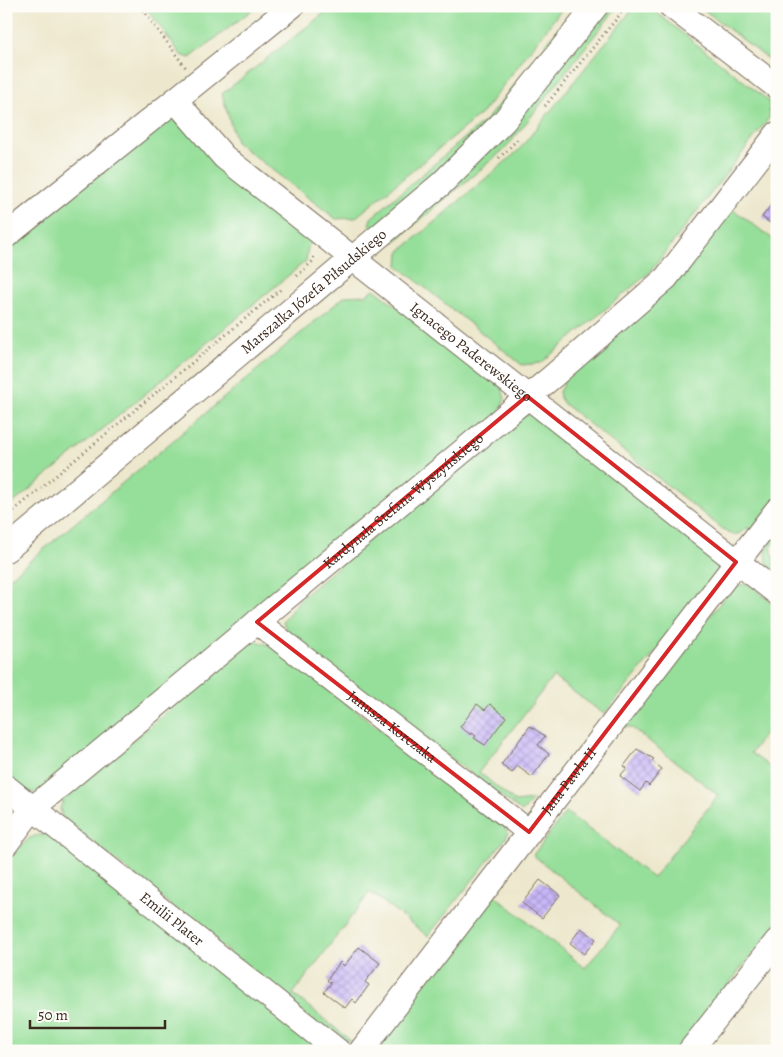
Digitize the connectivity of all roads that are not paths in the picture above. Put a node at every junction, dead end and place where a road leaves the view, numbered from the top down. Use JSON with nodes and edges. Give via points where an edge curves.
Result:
{"nodes":[{"id":1,"x":292,"y":6,"type":"edge"},
{"id":2,"x":596,"y":6,"type":"edge"},
{"id":3,"x":671,"y":6,"type":"edge"},
{"id":4,"x":777,"y":87,"type":"edge"},
{"id":5,"x":175,"y":100,"type":"junction"},
{"id":6,"x":777,"y":134,"type":"edge"},
{"id":7,"x":6,"y":236,"type":"edge"},
{"id":8,"x":358,"y":251,"type":"junction"},
{"id":9,"x":527,"y":396,"type":"junction"},
{"id":10,"x":777,"y":510,"type":"edge"},
{"id":11,"x":6,"y":550,"type":"edge"},
{"id":12,"x":736,"y":562,"type":"junction"},
{"id":13,"x":777,"y":593,"type":"edge"},
{"id":14,"x":257,"y":622,"type":"junction"},
{"id":15,"x":6,"y":787,"type":"edge"},
{"id":16,"x":33,"y":808,"type":"junction"},
{"id":17,"x":529,"y":832,"type":"junction"},
{"id":18,"x":6,"y":844,"type":"edge"},
{"id":19,"x":777,"y":942,"type":"edge"},
{"id":20,"x":338,"y":1051,"type":"edge"},
{"id":21,"x":361,"y":1051,"type":"edge"},
{"id":22,"x":690,"y":1051,"type":"edge"}],
"edges":[{"from":1,"to":5,"type":"street"},
{"from":2,"to":8,"type":"street","name":"Marszałka Józefa Piłsudskiego","via":[[504,121],[441,184]]},
{"from":3,"to":4,"type":"street"},
{"from":5,"to":7,"type":"street"},
{"from":5,"to":8,"type":"street","name":"Ignacego Paderewskiego","via":[[224,158],[327,238]]},
{"from":6,"to":9,"type":"street","name":"Kardynała Stefana Wyszyńskiego","via":[[666,278]]},
{"from":8,"to":9,"type":"street","name":"Ignacego Paderewskiego"},
{"from":8,"to":11,"type":"street","name":"Marszałka Józefa Piłsudskiego"},
{"from":9,"to":12,"type":"street","name":"Ignacego Paderewskiego"},
{"from":9,"to":14,"type":"street","name":"Kardynała Stefana Wyszyńskiego"},
{"from":10,"to":12,"type":"street","name":"Jana Pawła II"},
{"from":12,"to":13,"type":"street","name":"Ignacego Paderewskiego"},
{"from":12,"to":17,"type":"street","name":"Jana Pawła II"},
{"from":14,"to":16,"type":"street","name":"Kardynała Stefana Wyszyńskiego"},
{"from":14,"to":17,"type":"street","name":"Janusza Korczaka"},
{"from":15,"to":16,"type":"street","name":"Emilii Plater"},
{"from":16,"to":18,"type":"street","name":"Kardynała Stefana Wyszyńskiego"},
{"from":16,"to":20,"type":"street","name":"Emilii Plater"},
{"from":17,"to":21,"type":"street","name":"Jana Pawła II"},
{"from":19,"to":22,"type":"street"}]}
